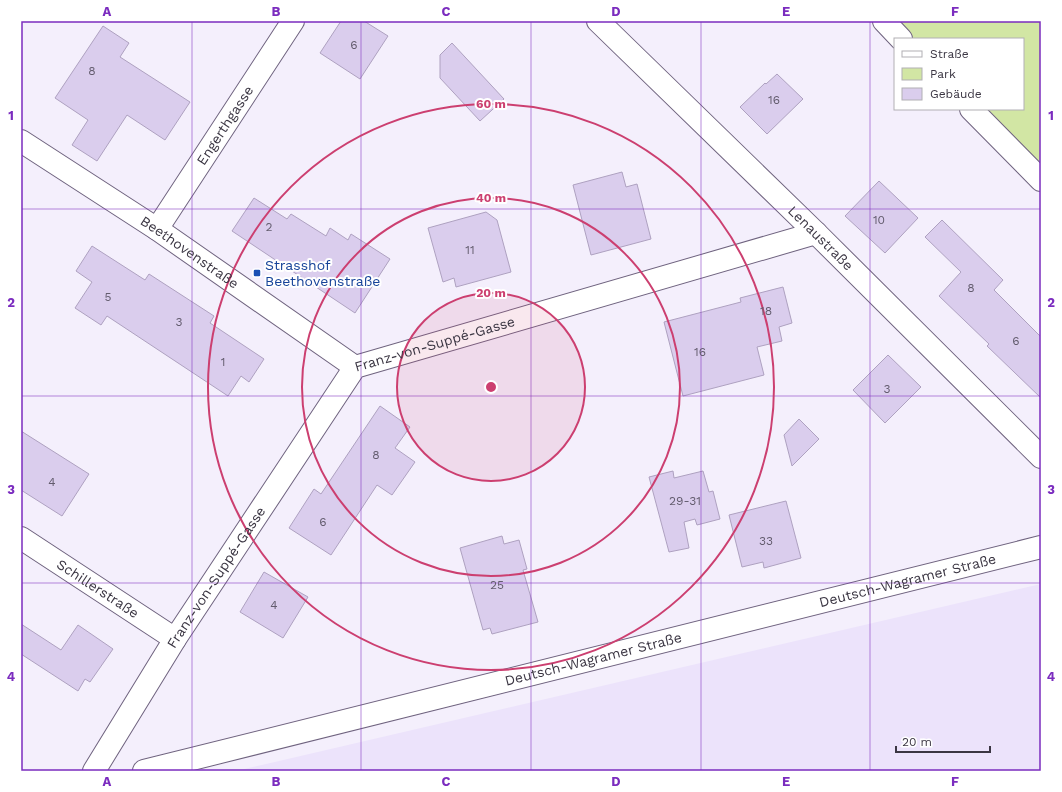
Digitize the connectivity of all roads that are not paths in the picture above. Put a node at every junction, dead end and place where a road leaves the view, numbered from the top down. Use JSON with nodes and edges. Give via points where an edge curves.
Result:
{"nodes":[{"id":1,"x":293,"y":21,"type":"edge"},
{"id":2,"x":598,"y":21,"type":"edge"},
{"id":3,"x":884,"y":21,"type":"edge"},
{"id":4,"x":900,"y":38,"type":"edge"},
{"id":5,"x":972,"y":110,"type":"edge"},
{"id":6,"x":21,"y":141,"type":"edge"},
{"id":7,"x":1041,"y":180,"type":"edge"},
{"id":8,"x":157,"y":229,"type":"junction"},
{"id":9,"x":816,"y":233,"type":"junction"},
{"id":10,"x":355,"y":367,"type":"junction"},
{"id":11,"x":1041,"y":456,"type":"edge"},
{"id":12,"x":21,"y":538,"type":"edge"},
{"id":13,"x":1041,"y":547,"type":"edge"},
{"id":14,"x":175,"y":639,"type":"junction"},
{"id":15,"x":94,"y":771,"type":"edge"},
{"id":16,"x":144,"y":771,"type":"edge"}],
"edges":[{"from":1,"to":8,"type":"street","name":"Engerthgasse"},
{"from":2,"to":9,"type":"street","name":"Lenaustraße"},
{"from":3,"to":4,"type":"street"},
{"from":5,"to":7,"type":"street"},
{"from":6,"to":8,"type":"street","name":"Beethovenstraße"},
{"from":8,"to":10,"type":"street","name":"Beethovenstraße"},
{"from":9,"to":10,"type":"street","name":"Franz-von-Suppé-Gasse"},
{"from":9,"to":11,"type":"street","name":"Lenaustraße"},
{"from":10,"to":14,"type":"street","name":"Franz-von-Suppé-Gasse"},
{"from":12,"to":14,"type":"street","name":"Schillerstraße"},
{"from":13,"to":16,"type":"street","name":"Deutsch-Wagramer Straße"},
{"from":14,"to":15,"type":"street","name":"Franz-von-Suppé-Gasse"}]}
